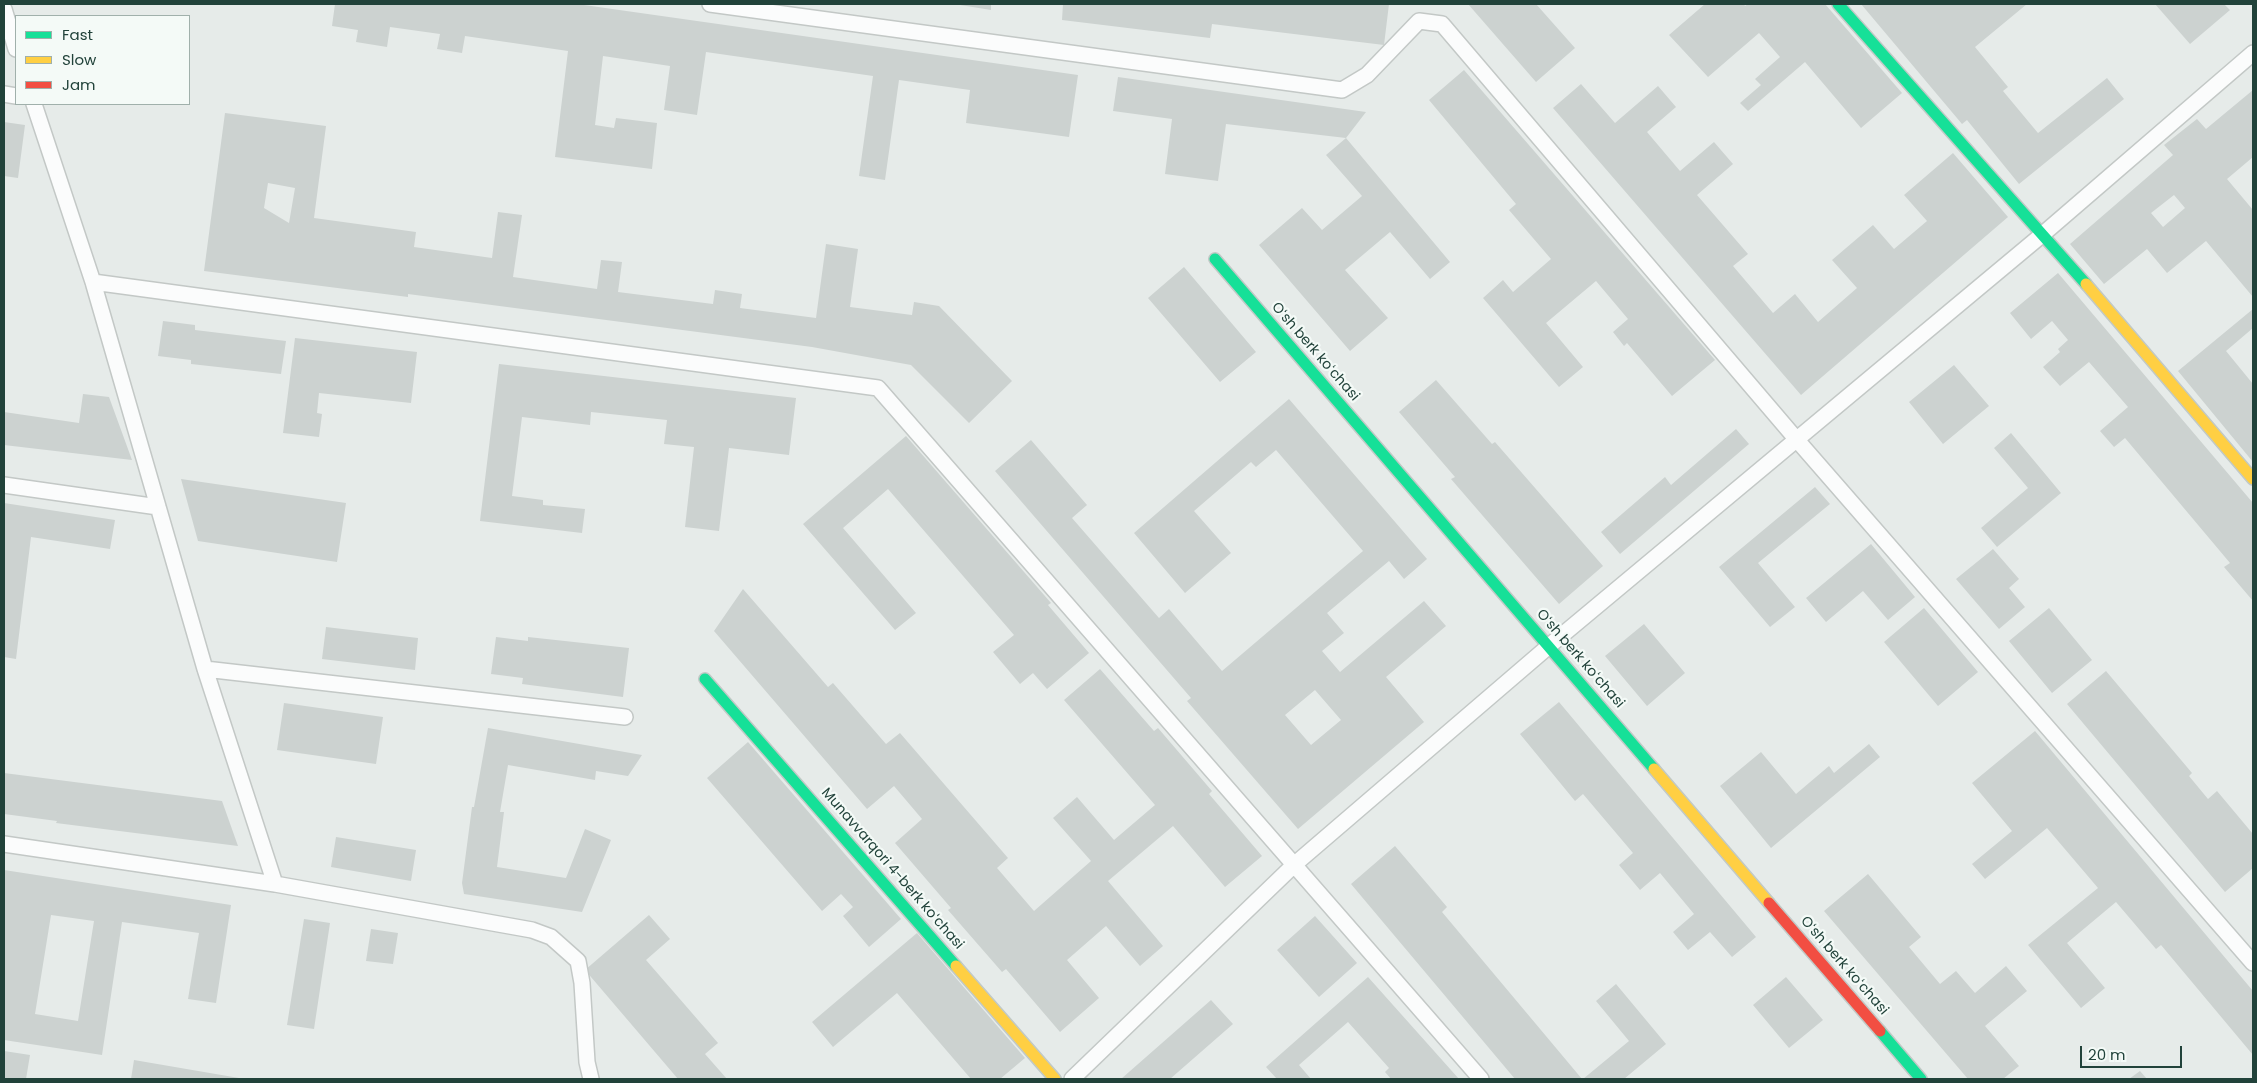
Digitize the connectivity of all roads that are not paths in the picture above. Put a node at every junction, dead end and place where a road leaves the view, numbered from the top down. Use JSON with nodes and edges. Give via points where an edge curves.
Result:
{"nodes":[{"id":1,"x":710,"y":4,"type":"edge"},
{"id":2,"x":1838,"y":4,"type":"edge"},
{"id":3,"x":4,"y":9,"type":"edge"},
{"id":4,"x":15,"y":46,"type":"edge"},
{"id":5,"x":2253,"y":53,"type":"edge"},
{"id":6,"x":34,"y":105,"type":"edge"},
{"id":7,"x":2043,"y":234,"type":"junction"},
{"id":8,"x":1215,"y":259,"type":"dead end"},
{"id":9,"x":93,"y":282,"type":"junction"},
{"id":10,"x":1797,"y":440,"type":"junction"},
{"id":11,"x":2253,"y":479,"type":"edge"},
{"id":12,"x":4,"y":485,"type":"edge"},
{"id":13,"x":158,"y":507,"type":"junction"},
{"id":14,"x":1549,"y":646,"type":"junction"},
{"id":15,"x":205,"y":670,"type":"junction"},
{"id":16,"x":706,"y":678,"type":"dead end"},
{"id":17,"x":625,"y":717,"type":"dead end"},
{"id":18,"x":4,"y":844,"type":"edge"},
{"id":19,"x":1295,"y":864,"type":"junction"},
{"id":20,"x":275,"y":884,"type":"junction"},
{"id":21,"x":2253,"y":963,"type":"edge"},
{"id":22,"x":590,"y":1079,"type":"edge"},
{"id":23,"x":1055,"y":1079,"type":"edge"},
{"id":24,"x":1072,"y":1079,"type":"edge"},
{"id":25,"x":1481,"y":1079,"type":"edge"},
{"id":26,"x":1921,"y":1079,"type":"edge"}],
"edges":[{"from":1,"to":10,"type":"lane","via":[[1342,90],[1367,75],[1419,21],[1442,24]]},
{"from":2,"to":7,"type":"street"},
{"from":3,"to":4,"type":"lane"},
{"from":5,"to":7,"type":"lane"},
{"from":6,"to":9,"type":"lane"},
{"from":7,"to":10,"type":"lane"},
{"from":7,"to":11,"type":"street"},
{"from":8,"to":14,"type":"street","name":"Oʻsh berk koʻchasi"},
{"from":9,"to":13,"type":"lane"},
{"from":9,"to":19,"type":"lane","via":[[878,388]]},
{"from":10,"to":14,"type":"lane"},
{"from":10,"to":21,"type":"lane"},
{"from":12,"to":13,"type":"lane"},
{"from":13,"to":15,"type":"lane"},
{"from":14,"to":19,"type":"lane"},
{"from":14,"to":26,"type":"street","name":"Oʻsh berk koʻchasi"},
{"from":15,"to":17,"type":"lane"},
{"from":15,"to":20,"type":"lane"},
{"from":16,"to":23,"type":"street","name":"Munavvarqori 4-berk koʻchasi"},
{"from":18,"to":20,"type":"lane"},
{"from":19,"to":24,"type":"lane"},
{"from":19,"to":25,"type":"lane"},
{"from":20,"to":22,"type":"lane","via":[[532,930],[551,937],[578,961]]}]}
